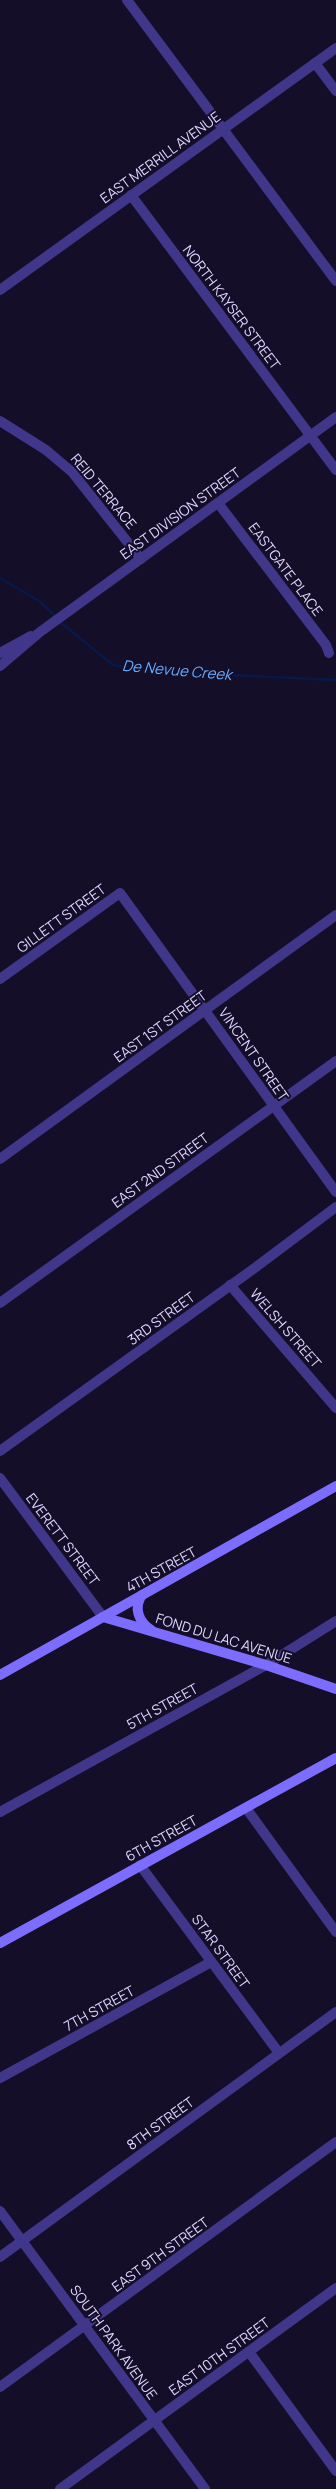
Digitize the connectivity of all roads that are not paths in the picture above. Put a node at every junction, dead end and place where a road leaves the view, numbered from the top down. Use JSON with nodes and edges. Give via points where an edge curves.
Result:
{"nodes":[{"id":1,"x":127,"y":0,"type":"edge"},
{"id":2,"x":336,"y":48,"type":"edge"},
{"id":3,"x":315,"y":63,"type":"junction"},
{"id":4,"x":336,"y":91,"type":"edge"},
{"id":5,"x":224,"y":129,"type":"junction"},
{"id":6,"x":131,"y":194,"type":"junction"},
{"id":7,"x":336,"y":282,"type":"edge"},
{"id":8,"x":0,"y":290,"type":"edge"},
{"id":9,"x":336,"y":417,"type":"edge"},
{"id":10,"x":0,"y":421,"type":"edge"},
{"id":11,"x":310,"y":436,"type":"junction"},
{"id":12,"x":336,"y":470,"type":"edge"},
{"id":13,"x":218,"y":503,"type":"junction"},
{"id":14,"x":141,"y":559,"type":"junction"},
{"id":15,"x":40,"y":632,"type":"junction"},
{"id":16,"x":0,"y":653,"type":"edge"},
{"id":17,"x":329,"y":653,"type":"dead end"},
{"id":18,"x":0,"y":666,"type":"edge"},
{"id":19,"x":120,"y":893,"type":"joint"},
{"id":20,"x":336,"y":915,"type":"edge"},
{"id":21,"x":0,"y":979,"type":"edge"},
{"id":22,"x":205,"y":1010,"type":"junction"},
{"id":23,"x":336,"y":1061,"type":"edge"},
{"id":24,"x":273,"y":1107,"type":"junction"},
{"id":25,"x":0,"y":1159,"type":"edge"},
{"id":26,"x":336,"y":1192,"type":"edge"},
{"id":27,"x":336,"y":1207,"type":"edge"},
{"id":28,"x":230,"y":1285,"type":"junction"},
{"id":29,"x":0,"y":1303,"type":"edge"},
{"id":30,"x":336,"y":1408,"type":"edge"},
{"id":31,"x":0,"y":1451,"type":"edge"},
{"id":32,"x":0,"y":1478,"type":"edge"},
{"id":33,"x":336,"y":1486,"type":"edge"},
{"id":34,"x":142,"y":1596,"type":"junction"},
{"id":35,"x":103,"y":1617,"type":"junction"},
{"id":36,"x":336,"y":1621,"type":"edge"},
{"id":37,"x":154,"y":1632,"type":"junction"},
{"id":38,"x":266,"y":1665,"type":"junction"},
{"id":39,"x":0,"y":1675,"type":"edge"},
{"id":40,"x":336,"y":1689,"type":"edge"},
{"id":41,"x":336,"y":1758,"type":"edge"},
{"id":42,"x":246,"y":1808,"type":"junction"},
{"id":43,"x":0,"y":1812,"type":"edge"},
{"id":44,"x":140,"y":1865,"type":"junction"},
{"id":45,"x":336,"y":1932,"type":"edge"},
{"id":46,"x":0,"y":1943,"type":"edge"},
{"id":47,"x":212,"y":1962,"type":"junction"},
{"id":48,"x":336,"y":2012,"type":"edge"},
{"id":49,"x":279,"y":2053,"type":"junction"},
{"id":50,"x":0,"y":2078,"type":"edge"},
{"id":51,"x":336,"y":2142,"type":"edge"},
{"id":52,"x":0,"y":2211,"type":"edge"},
{"id":53,"x":22,"y":2241,"type":"junction"},
{"id":54,"x":0,"y":2257,"type":"edge"},
{"id":55,"x":336,"y":2288,"type":"edge"},
{"id":56,"x":84,"y":2326,"type":"junction"},
{"id":57,"x":249,"y":2352,"type":"junction"},
{"id":58,"x":0,"y":2387,"type":"edge"},
{"id":59,"x":154,"y":2420,"type":"junction"},
{"id":60,"x":336,"y":2471,"type":"edge"},
{"id":61,"x":60,"y":2489,"type":"edge"},
{"id":62,"x":205,"y":2489,"type":"edge"}],
"edges":[{"from":1,"to":5,"type":"street"},
{"from":2,"to":3,"type":"street","name":"EAST MERRILL AVENUE"},
{"from":3,"to":4,"type":"street"},
{"from":3,"to":5,"type":"street","name":"EAST MERRILL AVENUE"},
{"from":5,"to":6,"type":"street","name":"EAST MERRILL AVENUE"},
{"from":5,"to":7,"type":"street"},
{"from":6,"to":8,"type":"street","name":"EAST MERRILL AVENUE"},
{"from":6,"to":11,"type":"street","name":"NORTH KAYSER STREET"},
{"from":9,"to":11,"type":"street","name":"EAST DIVISION STREET"},
{"from":10,"to":14,"type":"street","name":"REID TERRACE","via":[[46,450],[72,472]]},
{"from":11,"to":12,"type":"street","name":"NORTH KAYSER STREET"},
{"from":11,"to":13,"type":"street","name":"EAST DIVISION STREET"},
{"from":13,"to":14,"type":"street","name":"EAST DIVISION STREET"},
{"from":13,"to":17,"type":"street","name":"EASTGATE PLACE","via":[[326,645]]},
{"from":14,"to":15,"type":"street","name":"EAST DIVISION STREET"},
{"from":15,"to":16,"type":"street","name":"EAST DIVISION STREET"},
{"from":15,"to":18,"type":"street","name":"EAST DIVISION STREET"},
{"from":19,"to":21,"type":"street","name":"GILLETT STREET"},
{"from":19,"to":22,"type":"street","name":"VINCENT STREET"},
{"from":20,"to":22,"type":"street","name":"EAST 1ST STREET"},
{"from":22,"to":24,"type":"street","name":"VINCENT STREET"},
{"from":22,"to":25,"type":"street","name":"EAST 1ST STREET"},
{"from":23,"to":24,"type":"street","name":"EAST 2ND STREET"},
{"from":24,"to":26,"type":"street","name":"VINCENT STREET"},
{"from":24,"to":29,"type":"street","name":"EAST 2ND STREET"},
{"from":27,"to":28,"type":"street","name":"3RD STREET"},
{"from":28,"to":30,"type":"street","name":"WELSH STREET"},
{"from":28,"to":31,"type":"street","name":"3RD STREET"},
{"from":32,"to":35,"type":"street","name":"EVERETT STREET"},
{"from":33,"to":34,"type":"street","name":"4TH STREET"},
{"from":34,"to":35,"type":"street","name":"4TH STREET"},
{"from":34,"to":37,"type":"street","via":[[137,1606],[139,1615]]},
{"from":35,"to":37,"type":"street","name":"FOND DU LAC AVENUE"},
{"from":35,"to":39,"type":"street","name":"4TH STREET"},
{"from":36,"to":38,"type":"street","name":"5TH STREET"},
{"from":37,"to":38,"type":"street","name":"FOND DU LAC AVENUE"},
{"from":38,"to":40,"type":"street","name":"FOND DU LAC AVENUE"},
{"from":38,"to":43,"type":"street","name":"5TH STREET"},
{"from":41,"to":42,"type":"street","name":"6TH STREET"},
{"from":42,"to":44,"type":"street","name":"6TH STREET"},
{"from":42,"to":45,"type":"street"},
{"from":44,"to":46,"type":"street","name":"6TH STREET"},
{"from":44,"to":47,"type":"street","name":"STAR STREET"},
{"from":47,"to":49,"type":"street","name":"STAR STREET"},
{"from":47,"to":50,"type":"street","name":"7TH STREET"},
{"from":48,"to":49,"type":"street","name":"8TH STREET"},
{"from":49,"to":53,"type":"street","name":"8TH STREET"},
{"from":51,"to":56,"type":"street","name":"EAST 9TH STREET"},
{"from":52,"to":53,"type":"street","name":"SOUTH PARK AVENUE"},
{"from":53,"to":54,"type":"street","name":"8TH STREET"},
{"from":53,"to":56,"type":"street","name":"SOUTH PARK AVENUE"},
{"from":55,"to":57,"type":"street","name":"EAST 10TH STREET"},
{"from":56,"to":58,"type":"street","name":"EAST 9TH STREET"},
{"from":56,"to":59,"type":"street","name":"SOUTH PARK AVENUE"},
{"from":57,"to":59,"type":"street","name":"EAST 10TH STREET"},
{"from":57,"to":60,"type":"street"},
{"from":59,"to":61,"type":"street","name":"EAST 10TH STREET"},
{"from":59,"to":62,"type":"street","name":"SOUTH PARK AVENUE"}]}
